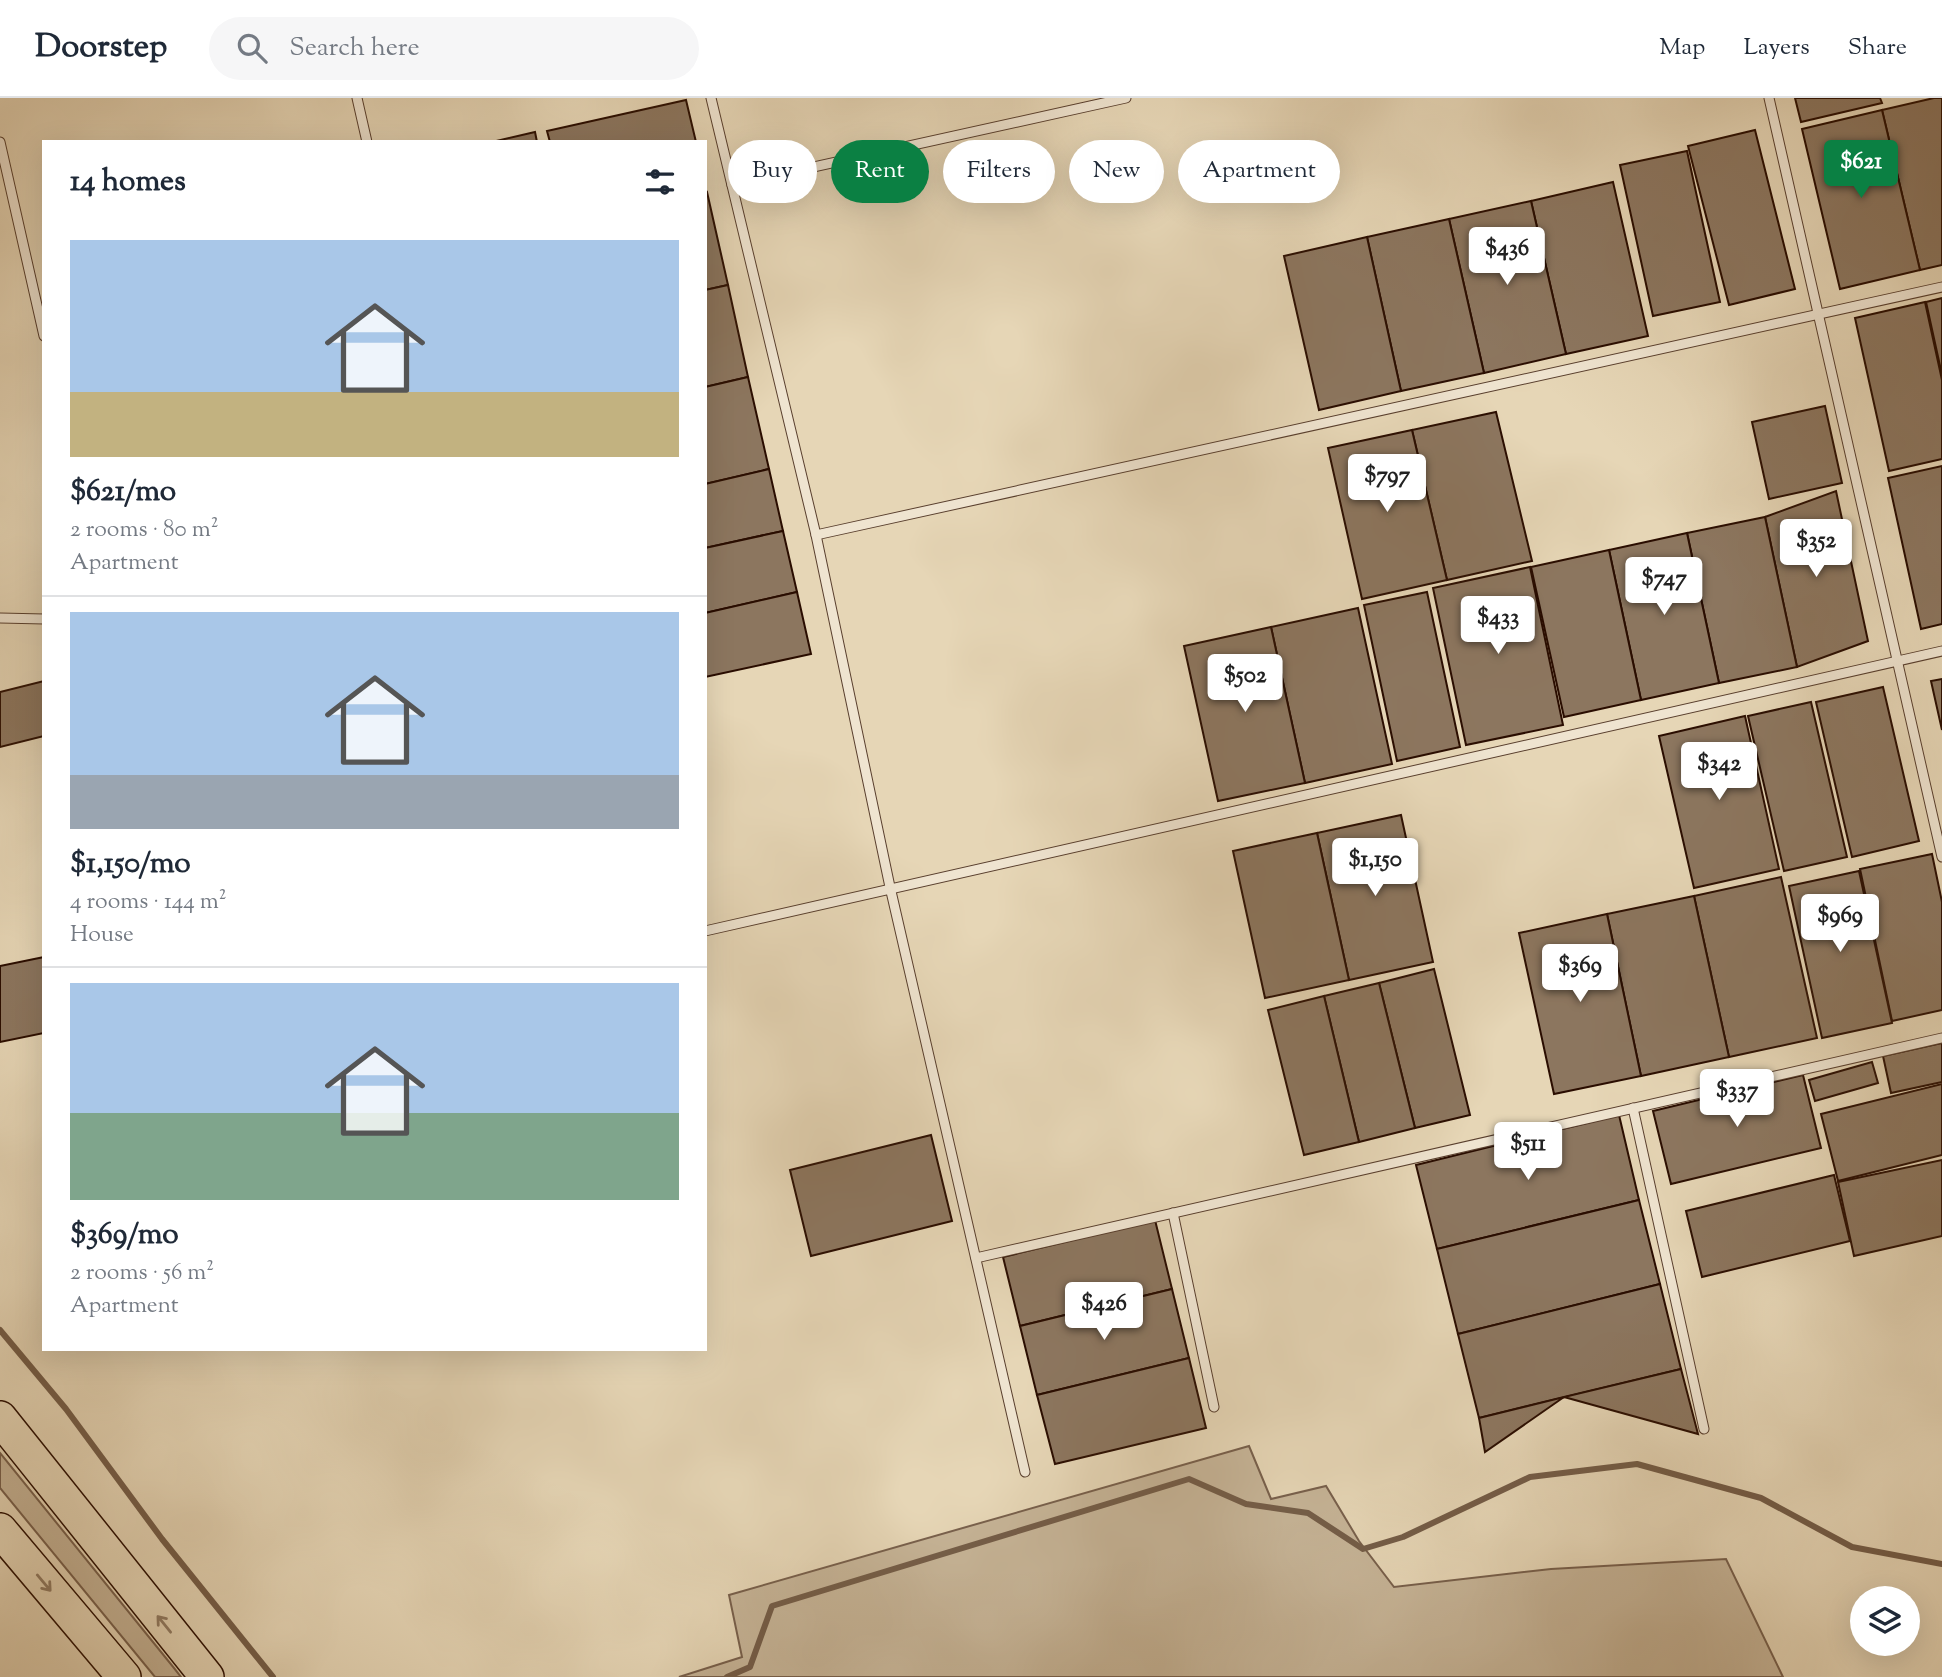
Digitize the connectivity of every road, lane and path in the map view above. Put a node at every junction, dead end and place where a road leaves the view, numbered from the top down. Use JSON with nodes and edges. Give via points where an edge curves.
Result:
{"nodes":[{"id":1,"x":357,"y":98,"type":"edge"},
{"id":2,"x":712,"y":98,"type":"edge"},
{"id":3,"x":1126,"y":98,"type":"edge"},
{"id":4,"x":1769,"y":98,"type":"edge"},
{"id":5,"x":367,"y":140,"type":"edge"},
{"id":6,"x":0,"y":142,"type":"edge"},
{"id":7,"x":817,"y":166,"type":"edge"},
{"id":8,"x":728,"y":168,"type":"edge"},
{"id":9,"x":736,"y":203,"type":"edge"},
{"id":10,"x":1942,"y":287,"type":"edge"},
{"id":11,"x":1819,"y":314,"type":"junction"},
{"id":12,"x":42,"y":327,"type":"edge"},
{"id":13,"x":816,"y":535,"type":"junction"},
{"id":14,"x":0,"y":618,"type":"edge"},
{"id":15,"x":42,"y":619,"type":"edge"},
{"id":16,"x":1942,"y":651,"type":"edge"},
{"id":17,"x":1897,"y":660,"type":"junction"},
{"id":18,"x":1942,"y":857,"type":"edge"},
{"id":19,"x":890,"y":887,"type":"junction"},
{"id":20,"x":707,"y":931,"type":"edge"},
{"id":21,"x":1942,"y":1038,"type":"edge"},
{"id":22,"x":1633,"y":1108,"type":"junction"},
{"id":23,"x":1173,"y":1213,"type":"junction"},
{"id":24,"x":976,"y":1258,"type":"junction"},
{"id":25,"x":1214,"y":1407,"type":"dead end"},
{"id":26,"x":0,"y":1418,"type":"edge"},
{"id":27,"x":1704,"y":1429,"type":"dead end"},
{"id":28,"x":1025,"y":1472,"type":"dead end"},
{"id":29,"x":0,"y":1530,"type":"edge"},
{"id":30,"x":124,"y":1677,"type":"edge"},
{"id":31,"x":206,"y":1677,"type":"edge"}],
"edges":[{"from":1,"to":5,"type":"lane"},
{"from":2,"to":8,"type":"lane"},
{"from":3,"to":7,"type":"lane"},
{"from":4,"to":11,"type":"lane"},
{"from":6,"to":12,"type":"lane"},
{"from":9,"to":13,"type":"lane"},
{"from":10,"to":11,"type":"lane"},
{"from":11,"to":13,"type":"lane"},
{"from":11,"to":17,"type":"lane"},
{"from":13,"to":19,"type":"lane"},
{"from":14,"to":15,"type":"lane"},
{"from":16,"to":17,"type":"lane"},
{"from":17,"to":18,"type":"lane"},
{"from":17,"to":19,"type":"lane"},
{"from":19,"to":20,"type":"lane"},
{"from":19,"to":24,"type":"lane"},
{"from":21,"to":22,"type":"lane"},
{"from":22,"to":23,"type":"lane"},
{"from":22,"to":27,"type":"lane"},
{"from":23,"to":24,"type":"lane"},
{"from":23,"to":25,"type":"lane"},
{"from":24,"to":28,"type":"lane"},
{"from":31,"to":26,"type":"highway","one_way":true},
{"from":29,"to":30,"type":"highway","one_way":true}]}
